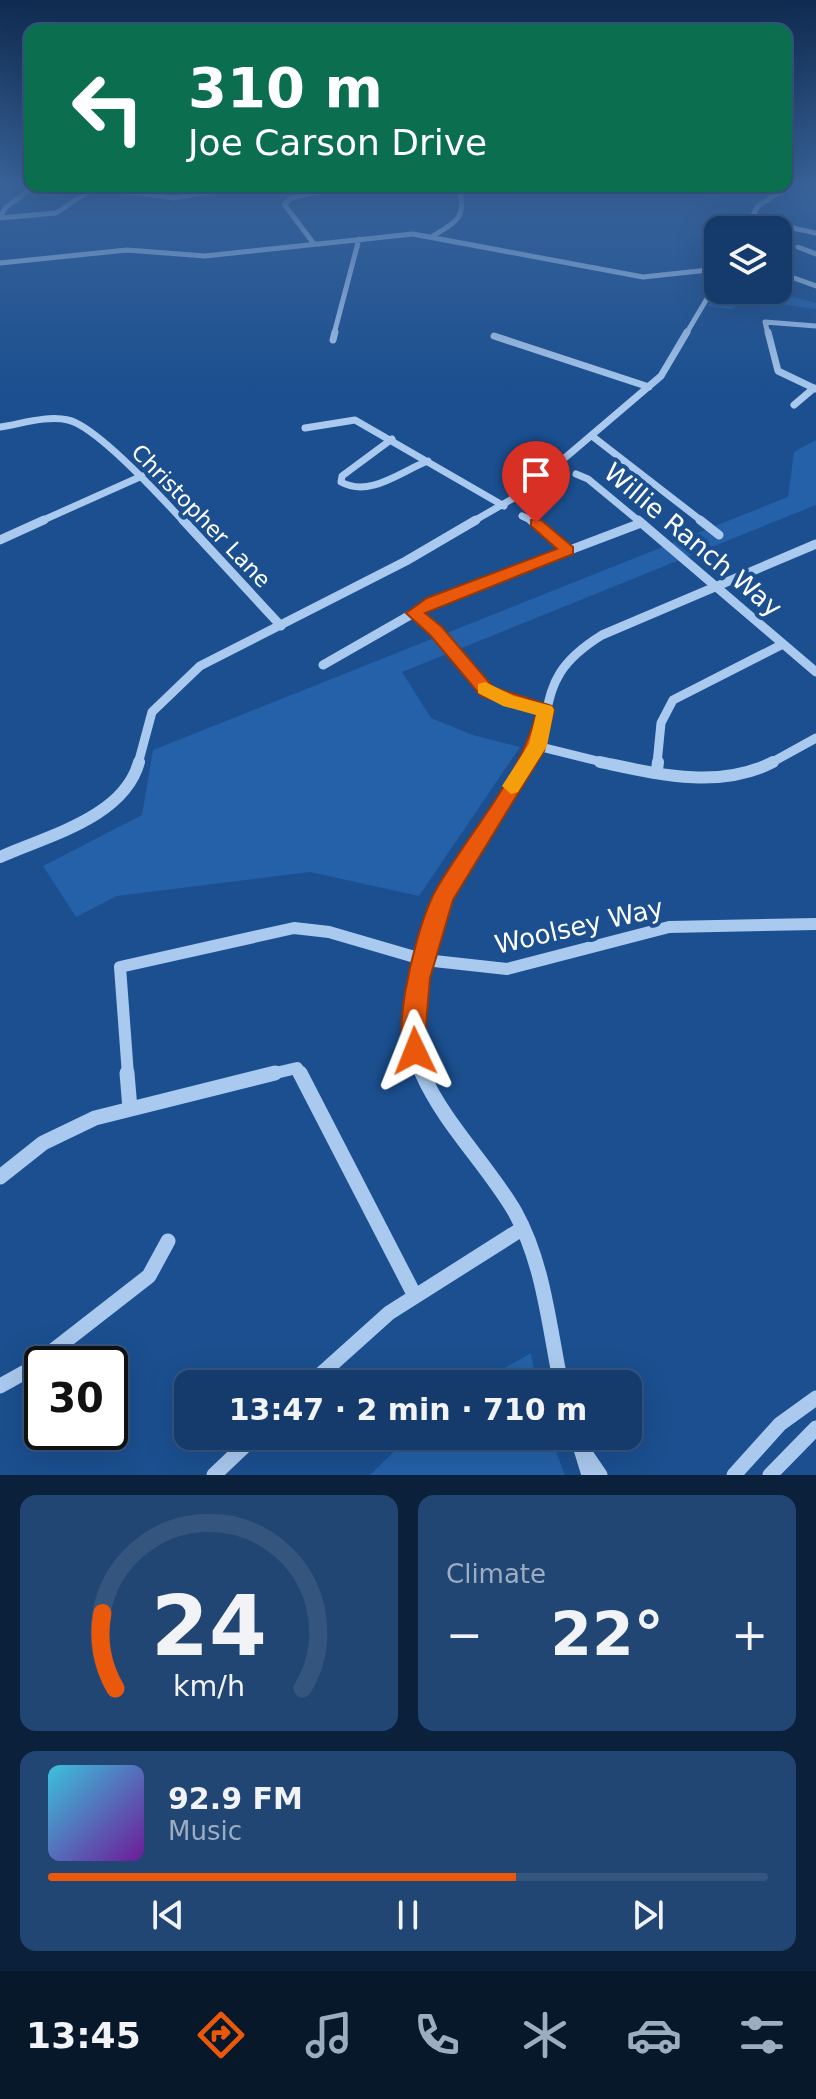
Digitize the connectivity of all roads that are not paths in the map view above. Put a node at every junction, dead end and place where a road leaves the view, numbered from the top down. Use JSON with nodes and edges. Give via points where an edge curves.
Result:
{"nodes":[{"id":1,"x":70,"y":256,"type":"edge"},
{"id":2,"x":355,"y":256,"type":"edge"},
{"id":3,"x":534,"y":256,"type":"edge"},
{"id":4,"x":0,"y":263,"type":"edge"},
{"id":5,"x":704,"y":268,"type":"edge"},
{"id":6,"x":792,"y":277,"type":"edge"},
{"id":7,"x":816,"y":286,"type":"edge"},
{"id":8,"x":704,"y":304,"type":"edge"},
{"id":9,"x":816,"y":326,"type":"edge"},
{"id":10,"x":494,"y":336,"type":"dead end"},
{"id":11,"x":333,"y":340,"type":"dead end"},
{"id":12,"x":649,"y":387,"type":"junction"},
{"id":13,"x":815,"y":389,"type":"edge"},
{"id":14,"x":794,"y":405,"type":"dead end"},
{"id":15,"x":0,"y":427,"type":"edge"},
{"id":16,"x":305,"y":428,"type":"dead end"},
{"id":17,"x":592,"y":436,"type":"junction"},
{"id":18,"x":392,"y":439,"type":"junction"},
{"id":19,"x":428,"y":461,"type":"junction"},
{"id":20,"x":576,"y":474,"type":"dead end"},
{"id":21,"x":142,"y":476,"type":"junction"},
{"id":22,"x":504,"y":506,"type":"junction"},
{"id":23,"x":522,"y":516,"type":"dead end"},
{"id":24,"x":641,"y":523,"type":"junction"},
{"id":25,"x":719,"y":535,"type":"dead end"},
{"id":26,"x":0,"y":540,"type":"edge"},
{"id":27,"x":816,"y":544,"type":"edge"},
{"id":28,"x":568,"y":551,"type":"junction"},
{"id":29,"x":716,"y":587,"type":"junction"},
{"id":30,"x":414,"y":613,"type":"junction"},
{"id":31,"x":281,"y":626,"type":"junction"},
{"id":32,"x":783,"y":644,"type":"junction"},
{"id":33,"x":323,"y":665,"type":"dead end"},
{"id":34,"x":816,"y":672,"type":"edge"},
{"id":35,"x":546,"y":710,"type":"junction"},
{"id":36,"x":816,"y":738,"type":"edge"},
{"id":37,"x":537,"y":746,"type":"junction"},
{"id":38,"x":657,"y":770,"type":"junction"},
{"id":39,"x":0,"y":857,"type":"edge"},
{"id":40,"x":816,"y":924,"type":"edge"},
{"id":41,"x":425,"y":960,"type":"junction"},
{"id":42,"x":130,"y":1109,"type":"junction"},
{"id":43,"x":0,"y":1177,"type":"edge"},
{"id":44,"x":523,"y":1228,"type":"junction"},
{"id":45,"x":168,"y":1241,"type":"dead end"},
{"id":46,"x":415,"y":1296,"type":"junction"},
{"id":47,"x":326,"y":1370,"type":"edge"},
{"id":48,"x":558,"y":1370,"type":"edge"},
{"id":49,"x":0,"y":1386,"type":"edge"},
{"id":50,"x":816,"y":1398,"type":"edge"},
{"id":51,"x":816,"y":1428,"type":"edge"},
{"id":52,"x":240,"y":1450,"type":"edge"},
{"id":53,"x":581,"y":1450,"type":"edge"},
{"id":54,"x":584,"y":1450,"type":"edge"},
{"id":55,"x":214,"y":1475,"type":"edge"},
{"id":56,"x":589,"y":1475,"type":"edge"},
{"id":57,"x":600,"y":1475,"type":"edge"},
{"id":58,"x":734,"y":1475,"type":"edge"},
{"id":59,"x":770,"y":1475,"type":"edge"}],
"edges":[{"from":1,"to":4,"type":"street"},
{"from":2,"to":11,"type":"street"},
{"from":3,"to":5,"type":"street","via":[[643,277]]},
{"from":6,"to":7,"type":"street"},
{"from":8,"to":12,"type":"street","via":[[668,368]]},
{"from":9,"to":13,"type":"street","via":[[765,322],[778,371]]},
{"from":10,"to":12,"type":"street"},
{"from":12,"to":17,"type":"street"},
{"from":13,"to":14,"type":"street"},
{"from":15,"to":21,"type":"street","name":"Christopher Lane","via":[[70,420]]},
{"from":16,"to":18,"type":"street","via":[[355,420]]},
{"from":17,"to":22,"type":"street"},
{"from":17,"to":25,"type":"street"},
{"from":18,"to":19,"type":"street"},
{"from":18,"to":19,"type":"street","via":[[341,482],[369,489]]},
{"from":19,"to":22,"type":"street"},
{"from":20,"to":24,"type":"street","name":"Willie Ranch Way"},
{"from":21,"to":26,"type":"street"},
{"from":21,"to":31,"type":"street","name":"Christopher Lane"},
{"from":22,"to":31,"type":"street"},
{"from":23,"to":28,"type":"street"},
{"from":24,"to":28,"type":"street"},
{"from":24,"to":29,"type":"street","name":"Willie Ranch Way"},
{"from":27,"to":29,"type":"street"},
{"from":28,"to":30,"type":"street"},
{"from":29,"to":32,"type":"street","name":"Willie Ranch Way"},
{"from":29,"to":35,"type":"street","via":[[576,651],[558,673]]},
{"from":30,"to":33,"type":"street"},
{"from":30,"to":35,"type":"street","via":[[487,692]]},
{"from":31,"to":39,"type":"street","via":[[211,659],[168,693],[149,719],[132,782],[117,800]]},
{"from":32,"to":34,"type":"street","name":"Willie Ranch Way"},
{"from":32,"to":38,"type":"street","via":[[673,700],[661,723]]},
{"from":35,"to":37,"type":"street"},
{"from":36,"to":38,"type":"street","via":[[732,778]]},
{"from":37,"to":38,"type":"street"},
{"from":37,"to":41,"type":"street","via":[[443,897]]},
{"from":40,"to":41,"type":"street","name":"Woolsey Way","via":[[669,927],[507,969]]},
{"from":41,"to":42,"type":"street","name":"Woolsey Way","via":[[329,932],[294,928],[120,967]]},
{"from":41,"to":44,"type":"street","via":[[413,1014],[420,1069]]},
{"from":42,"to":43,"type":"street","via":[[71,1128]]},
{"from":42,"to":46,"type":"street","via":[[297,1068]]},
{"from":44,"to":46,"type":"street"},
{"from":44,"to":48,"type":"street","via":[[538,1263]]},
{"from":45,"to":49,"type":"street","via":[[149,1276]]},
{"from":46,"to":47,"type":"street"},
{"from":50,"to":58,"type":"street","via":[[780,1424]]},
{"from":51,"to":59,"type":"street"},
{"from":52,"to":55,"type":"street"},
{"from":53,"to":56,"type":"street"},
{"from":54,"to":57,"type":"street"}]}
